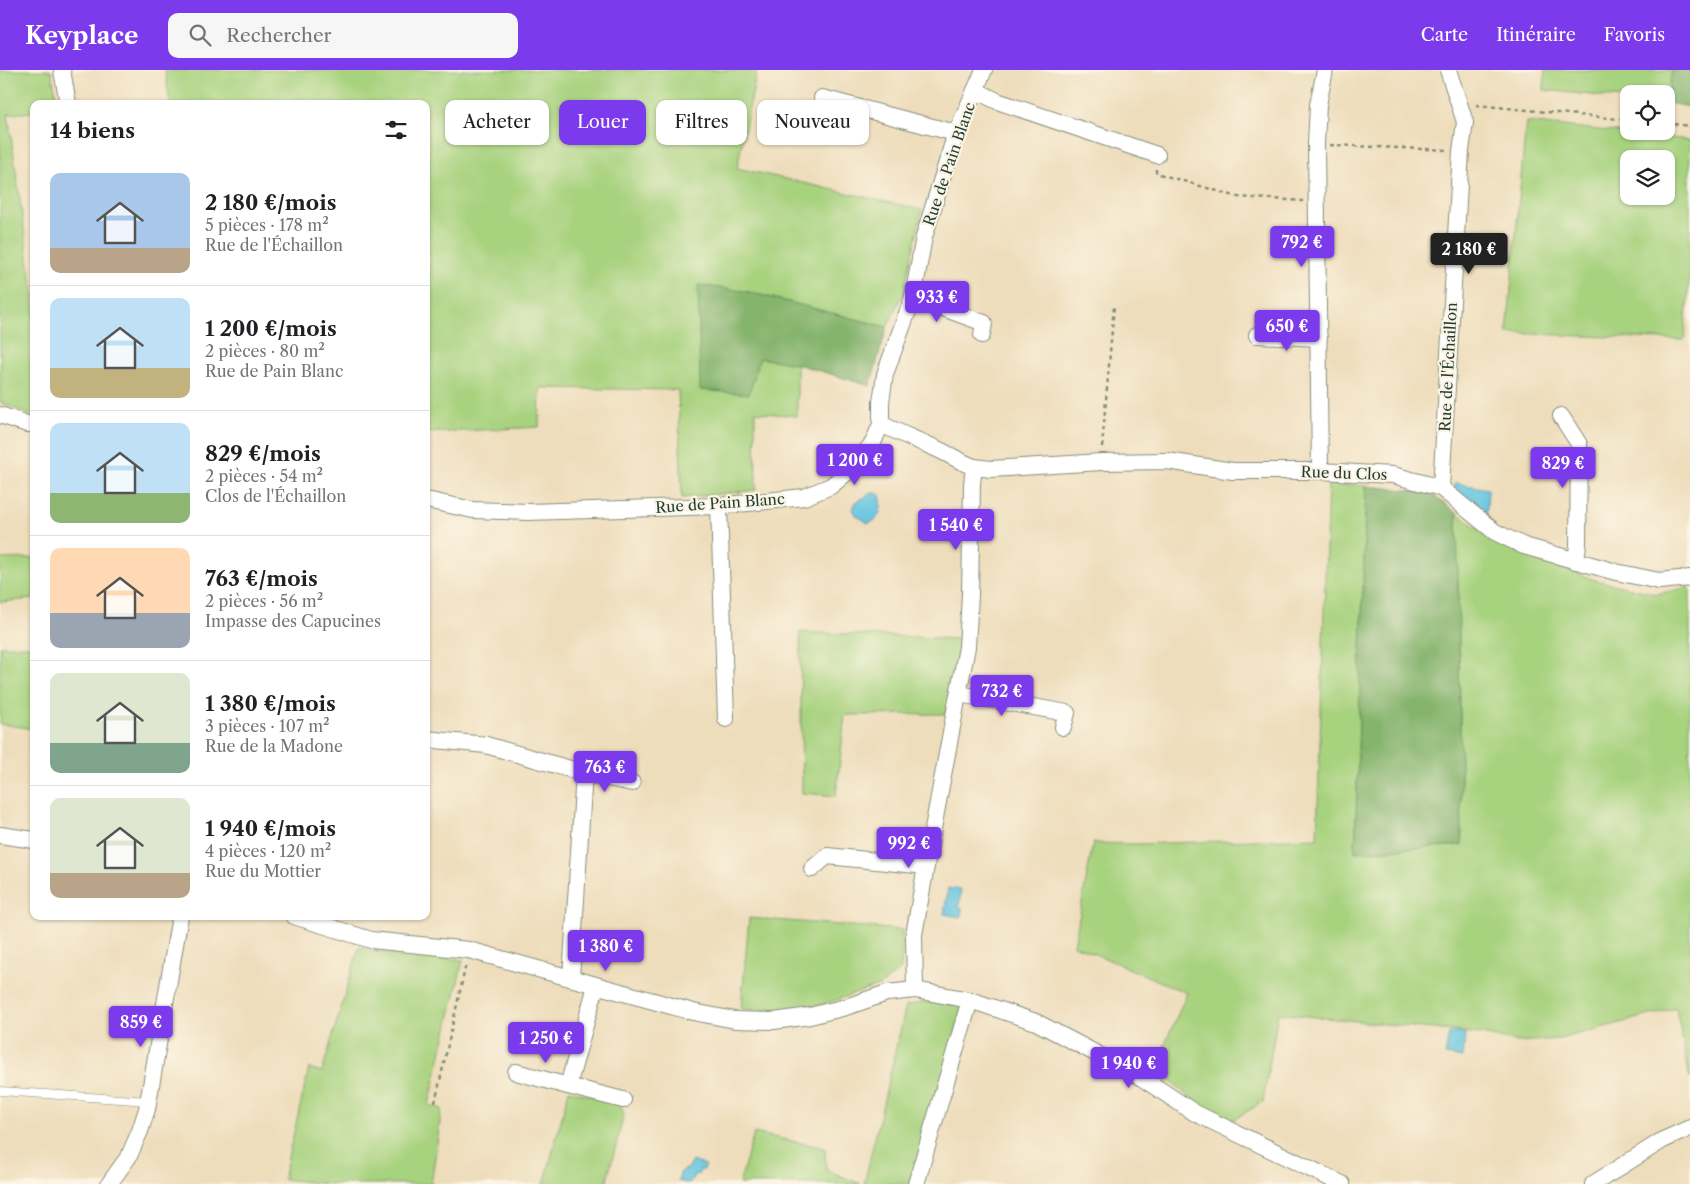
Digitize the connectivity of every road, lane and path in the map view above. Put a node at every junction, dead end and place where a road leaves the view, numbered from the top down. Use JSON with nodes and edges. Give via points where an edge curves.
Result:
{"nodes":[{"id":1,"x":62,"y":70,"type":"edge"},
{"id":2,"x":984,"y":70,"type":"edge"},
{"id":3,"x":1325,"y":70,"type":"edge"},
{"id":4,"x":1448,"y":70,"type":"edge"},
{"id":5,"x":974,"y":90,"type":"junction"},
{"id":6,"x":822,"y":98,"type":"dead end"},
{"id":7,"x":67,"y":100,"type":"edge"},
{"id":8,"x":1460,"y":103,"type":"junction"},
{"id":9,"x":1620,"y":119,"type":"edge"},
{"id":10,"x":1675,"y":124,"type":"edge"},
{"id":11,"x":1690,"y":126,"type":"edge"},
{"id":12,"x":955,"y":136,"type":"junction"},
{"id":13,"x":1316,"y":144,"type":"junction"},
{"id":14,"x":1461,"y":151,"type":"junction"},
{"id":15,"x":1157,"y":155,"type":"joint"},
{"id":16,"x":1317,"y":202,"type":"junction"},
{"id":17,"x":913,"y":297,"type":"junction"},
{"id":18,"x":1114,"y":306,"type":"dead end"},
{"id":19,"x":982,"y":335,"type":"dead end"},
{"id":20,"x":1257,"y":335,"type":"dead end"},
{"id":21,"x":1319,"y":338,"type":"junction"},
{"id":22,"x":0,"y":415,"type":"edge"},
{"id":23,"x":1561,"y":416,"type":"dead end"},
{"id":24,"x":30,"y":424,"type":"edge"},
{"id":25,"x":881,"y":424,"type":"junction"},
{"id":26,"x":1101,"y":462,"type":"junction"},
{"id":27,"x":974,"y":468,"type":"junction"},
{"id":28,"x":1320,"y":471,"type":"junction"},
{"id":29,"x":1441,"y":488,"type":"junction"},
{"id":30,"x":430,"y":501,"type":"edge"},
{"id":31,"x":719,"y":506,"type":"junction"},
{"id":32,"x":1576,"y":561,"type":"junction"},
{"id":33,"x":1690,"y":578,"type":"edge"},
{"id":34,"x":959,"y":694,"type":"junction"},
{"id":35,"x":726,"y":719,"type":"dead end"},
{"id":36,"x":1063,"y":727,"type":"dead end"},
{"id":37,"x":430,"y":739,"type":"edge"},
{"id":38,"x":584,"y":772,"type":"junction"},
{"id":39,"x":632,"y":783,"type":"dead end"},
{"id":40,"x":0,"y":835,"type":"edge"},
{"id":41,"x":30,"y":839,"type":"edge"},
{"id":42,"x":926,"y":866,"type":"junction"},
{"id":43,"x":812,"y":869,"type":"dead end"},
{"id":44,"x":179,"y":920,"type":"edge"},
{"id":45,"x":307,"y":920,"type":"edge"},
{"id":46,"x":469,"y":950,"type":"junction"},
{"id":47,"x":571,"y":978,"type":"junction"},
{"id":48,"x":596,"y":986,"type":"junction"},
{"id":49,"x":916,"y":990,"type":"junction"},
{"id":50,"x":970,"y":1000,"type":"junction"},
{"id":51,"x":516,"y":1072,"type":"dead end"},
{"id":52,"x":568,"y":1086,"type":"junction"},
{"id":53,"x":0,"y":1091,"type":"edge"},
{"id":54,"x":623,"y":1100,"type":"dead end"},
{"id":55,"x":148,"y":1101,"type":"junction"},
{"id":56,"x":435,"y":1103,"type":"dead end"},
{"id":57,"x":1690,"y":1128,"type":"edge"},
{"id":58,"x":109,"y":1184,"type":"edge"},
{"id":59,"x":916,"y":1184,"type":"edge"},
{"id":60,"x":1342,"y":1184,"type":"edge"},
{"id":61,"x":1593,"y":1184,"type":"edge"}],
"edges":[{"from":1,"to":7,"type":"street"},
{"from":2,"to":5,"type":"street","name":"Rue de Pain Blanc"},
{"from":3,"to":13,"type":"street","via":[[1318,105]]},
{"from":4,"to":8,"type":"street","name":"Rue de l'Échaillon"},
{"from":5,"to":12,"type":"street","name":"Rue de Pain Blanc"},
{"from":5,"to":15,"type":"street","via":[[997,101]]},
{"from":6,"to":12,"type":"street"},
{"from":8,"to":9,"type":"path"},
{"from":8,"to":14,"type":"street","name":"Rue de l'Échaillon","via":[[1465,122]]},
{"from":10,"to":11,"type":"path"},
{"from":12,"to":17,"type":"street","name":"Rue de Pain Blanc","via":[[924,237]]},
{"from":13,"to":14,"type":"path"},
{"from":13,"to":16,"type":"street"},
{"from":14,"to":29,"type":"street","name":"Rue de l'Échaillon"},
{"from":15,"to":16,"type":"path","via":[[1156,173],[1229,195]]},
{"from":16,"to":21,"type":"street"},
{"from":17,"to":19,"type":"street","via":[[984,323]]},
{"from":17,"to":25,"type":"street","name":"Rue de Pain Blanc","via":[[885,374],[880,402]]},
{"from":18,"to":26,"type":"path"},
{"from":20,"to":21,"type":"street"},
{"from":21,"to":28,"type":"street"},
{"from":22,"to":24,"type":"street"},
{"from":23,"to":32,"type":"street","via":[[1579,444]]},
{"from":25,"to":27,"type":"street"},
{"from":25,"to":31,"type":"street","name":"Rue de Pain Blanc","via":[[873,443],[831,486],[804,496]]},
{"from":26,"to":27,"type":"street","name":"Rue du Clos"},
{"from":26,"to":28,"type":"street","name":"Rue du Clos","via":[[1167,462],[1233,471]]},
{"from":27,"to":34,"type":"street","via":[[967,646]]},
{"from":28,"to":29,"type":"street","name":"Rue du Clos","via":[[1394,475]]},
{"from":29,"to":32,"type":"street","name":"Rue du Clos","via":[[1496,532],[1524,546]]},
{"from":30,"to":31,"type":"street","name":"Rue de Pain Blanc","via":[[473,510],[528,512]]},
{"from":31,"to":35,"type":"street"},
{"from":32,"to":33,"type":"street","name":"Rue du Clos","via":[[1659,581]]},
{"from":34,"to":36,"type":"street","via":[[1067,713]]},
{"from":34,"to":42,"type":"street"},
{"from":37,"to":38,"type":"street","via":[[486,746]]},
{"from":38,"to":39,"type":"street"},
{"from":38,"to":47,"type":"street"},
{"from":40,"to":41,"type":"street"},
{"from":42,"to":43,"type":"street","via":[[827,856]]},
{"from":42,"to":49,"type":"street","via":[[914,935]]},
{"from":44,"to":55,"type":"street"},
{"from":45,"to":46,"type":"street","via":[[372,940]]},
{"from":46,"to":47,"type":"street"},
{"from":46,"to":56,"type":"path"},
{"from":47,"to":48,"type":"street"},
{"from":48,"to":49,"type":"street","via":[[693,1012],[735,1020],[774,1021],[810,1016],[887,993]]},
{"from":48,"to":52,"type":"street"},
{"from":49,"to":50,"type":"street"},
{"from":50,"to":59,"type":"street"},
{"from":50,"to":60,"type":"street","via":[[1036,1022],[1139,1076],[1195,1113]]},
{"from":51,"to":52,"type":"street"},
{"from":52,"to":54,"type":"street"},
{"from":53,"to":55,"type":"lane"},
{"from":55,"to":58,"type":"street","via":[[130,1156]]},
{"from":57,"to":61,"type":"street","via":[[1663,1140]]}]}
